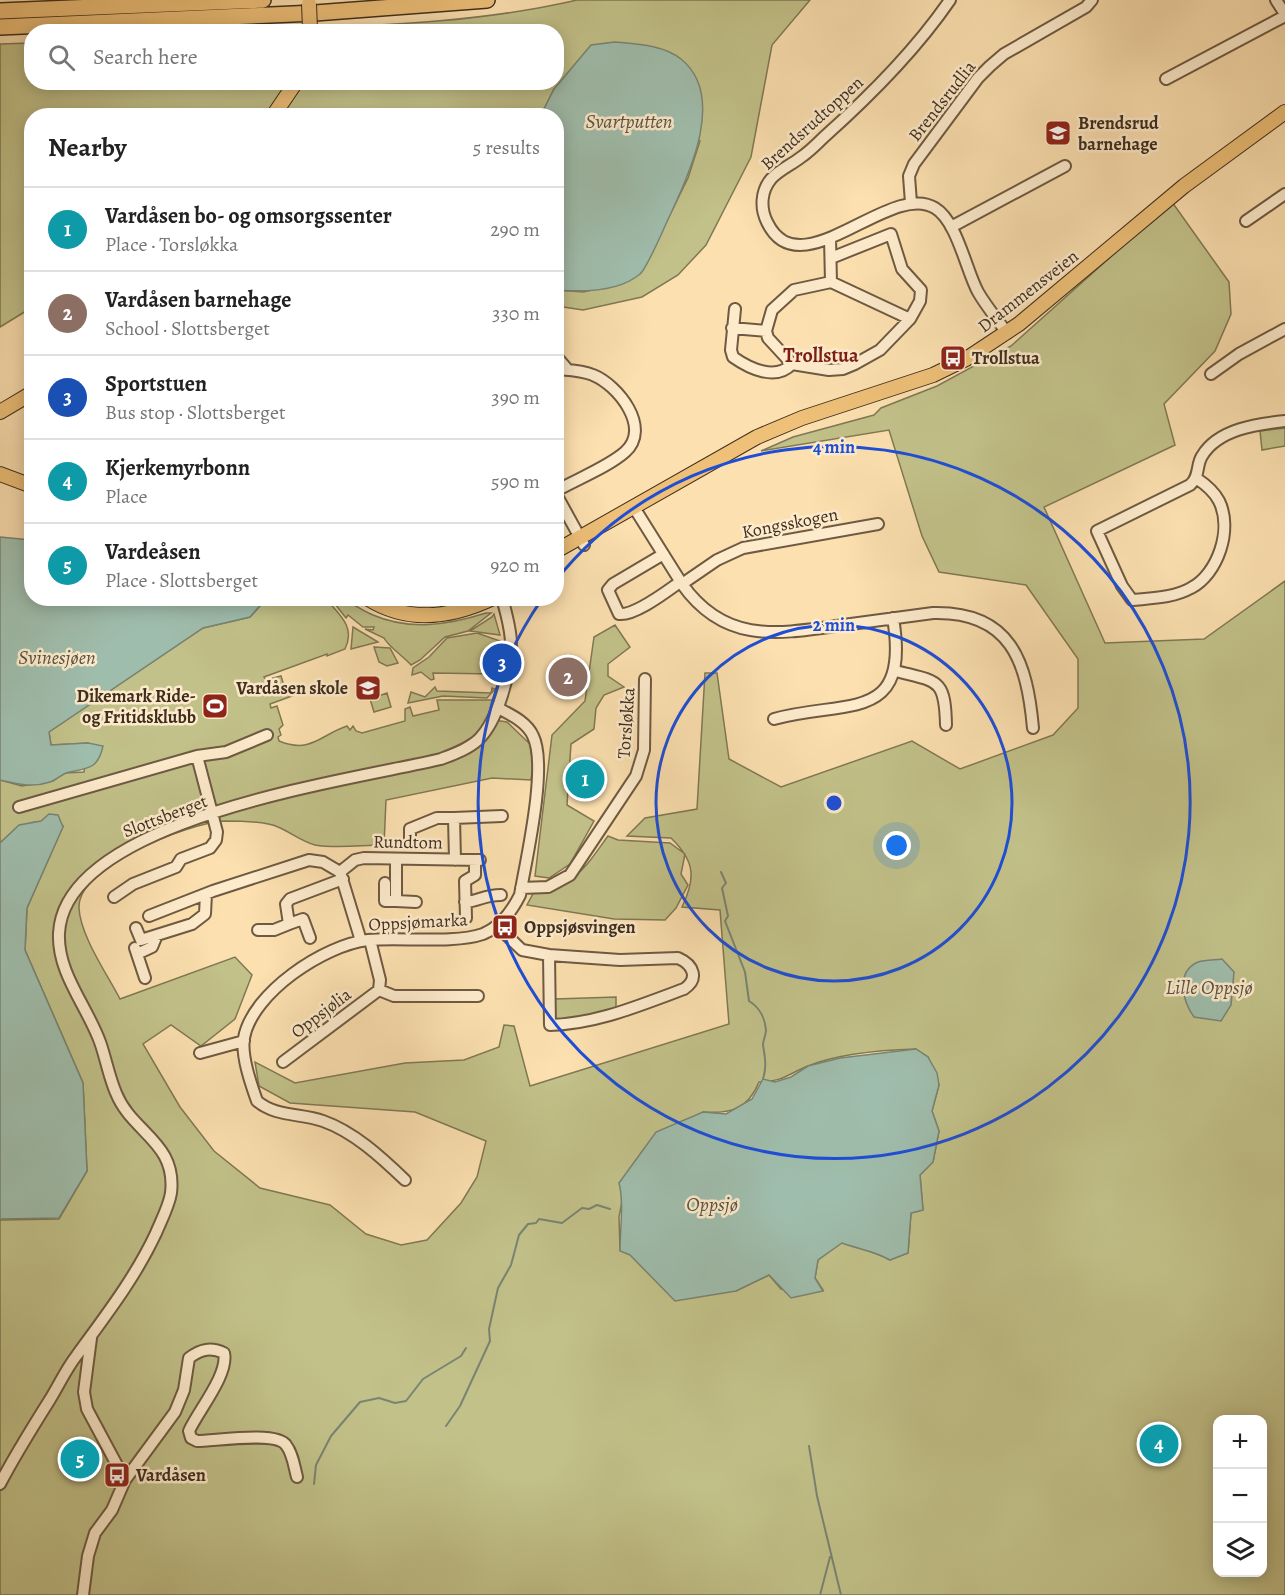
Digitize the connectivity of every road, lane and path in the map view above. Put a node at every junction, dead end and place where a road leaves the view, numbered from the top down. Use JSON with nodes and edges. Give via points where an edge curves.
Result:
{"nodes":[{"id":1,"x":262,"y":0,"type":"edge"},
{"id":2,"x":309,"y":0,"type":"edge"},
{"id":3,"x":487,"y":0,"type":"edge"},
{"id":4,"x":950,"y":0,"type":"edge"},
{"id":5,"x":1092,"y":0,"type":"edge"},
{"id":6,"x":1276,"y":0,"type":"edge"},
{"id":7,"x":0,"y":11,"type":"edge"},
{"id":8,"x":1285,"y":15,"type":"edge"},
{"id":9,"x":70,"y":24,"type":"edge"},
{"id":10,"x":310,"y":24,"type":"edge"},
{"id":11,"x":24,"y":26,"type":"edge"},
{"id":12,"x":0,"y":27,"type":"edge"},
{"id":13,"x":1166,"y":79,"type":"dead end"},
{"id":14,"x":291,"y":90,"type":"edge"},
{"id":15,"x":278,"y":108,"type":"edge"},
{"id":16,"x":1285,"y":112,"type":"edge"},
{"id":17,"x":1065,"y":166,"type":"dead end"},
{"id":18,"x":1285,"y":194,"type":"edge"},
{"id":19,"x":911,"y":203,"type":"junction"},
{"id":20,"x":1246,"y":221,"type":"dead end"},
{"id":21,"x":951,"y":227,"type":"junction"},
{"id":22,"x":830,"y":238,"type":"junction"},
{"id":23,"x":831,"y":258,"type":"junction"},
{"id":24,"x":831,"y":282,"type":"junction"},
{"id":25,"x":735,"y":309,"type":"dead end"},
{"id":26,"x":909,"y":318,"type":"junction"},
{"id":27,"x":732,"y":328,"type":"junction"},
{"id":28,"x":1285,"y":329,"type":"edge"},
{"id":29,"x":766,"y":331,"type":"junction"},
{"id":30,"x":1007,"y":333,"type":"junction"},
{"id":31,"x":792,"y":364,"type":"junction"},
{"id":32,"x":564,"y":370,"type":"edge"},
{"id":33,"x":1211,"y":374,"type":"dead end"},
{"id":34,"x":24,"y":401,"type":"edge"},
{"id":35,"x":0,"y":412,"type":"edge"},
{"id":36,"x":1285,"y":421,"type":"edge"},
{"id":37,"x":0,"y":474,"type":"edge"},
{"id":38,"x":1196,"y":478,"type":"junction"},
{"id":39,"x":24,"y":483,"type":"edge"},
{"id":40,"x":564,"y":487,"type":"edge"},
{"id":41,"x":564,"y":507,"type":"edge"},
{"id":42,"x":635,"y":509,"type":"junction"},
{"id":43,"x":878,"y":524,"type":"dead end"},
{"id":44,"x":582,"y":541,"type":"junction"},
{"id":45,"x":564,"y":548,"type":"edge"},
{"id":46,"x":662,"y":555,"type":"junction"},
{"id":47,"x":564,"y":556,"type":"edge"},
{"id":48,"x":681,"y":583,"type":"junction"},
{"id":49,"x":380,"y":606,"type":"edge"},
{"id":50,"x":448,"y":606,"type":"edge"},
{"id":51,"x":476,"y":606,"type":"edge"},
{"id":52,"x":504,"y":606,"type":"edge"},
{"id":53,"x":404,"y":613,"type":"junction"},
{"id":54,"x":893,"y":618,"type":"junction"},
{"id":55,"x":896,"y":672,"type":"junction"},
{"id":56,"x":645,"y":679,"type":"dead end"},
{"id":57,"x":498,"y":708,"type":"junction"},
{"id":58,"x":774,"y":719,"type":"dead end"},
{"id":59,"x":946,"y":725,"type":"dead end"},
{"id":60,"x":1033,"y":728,"type":"dead end"},
{"id":61,"x":267,"y":735,"type":"dead end"},
{"id":62,"x":197,"y":756,"type":"junction"},
{"id":63,"x":19,"y":807,"type":"dead end"},
{"id":64,"x":213,"y":815,"type":"junction"},
{"id":65,"x":502,"y":816,"type":"dead end"},
{"id":66,"x":454,"y":818,"type":"junction"},
{"id":67,"x":410,"y":850,"type":"junction"},
{"id":68,"x":396,"y":859,"type":"junction"},
{"id":69,"x":455,"y":860,"type":"junction"},
{"id":70,"x":342,"y":876,"type":"junction"},
{"id":71,"x":521,"y":888,"type":"junction"},
{"id":72,"x":206,"y":894,"type":"junction"},
{"id":73,"x":501,"y":895,"type":"dead end"},
{"id":74,"x":114,"y":897,"type":"dead end"},
{"id":75,"x":416,"y":902,"type":"dead end"},
{"id":76,"x":465,"y":902,"type":"junction"},
{"id":77,"x":149,"y":916,"type":"dead end"},
{"id":78,"x":466,"y":918,"type":"dead end"},
{"id":79,"x":289,"y":924,"type":"junction"},
{"id":80,"x":497,"y":926,"type":"junction"},
{"id":81,"x":136,"y":928,"type":"dead end"},
{"id":82,"x":258,"y":930,"type":"dead end"},
{"id":83,"x":157,"y":936,"type":"junction"},
{"id":84,"x":310,"y":938,"type":"dead end"},
{"id":85,"x":365,"y":940,"type":"junction"},
{"id":86,"x":549,"y":955,"type":"junction"},
{"id":87,"x":146,"y":978,"type":"dead end"},
{"id":88,"x":379,"y":990,"type":"junction"},
{"id":89,"x":478,"y":996,"type":"dead end"},
{"id":90,"x":244,"y":1041,"type":"junction"},
{"id":91,"x":200,"y":1053,"type":"dead end"},
{"id":92,"x":283,"y":1062,"type":"dead end"},
{"id":93,"x":405,"y":1180,"type":"dead end"},
{"id":94,"x":91,"y":1337,"type":"junction"},
{"id":95,"x":297,"y":1477,"type":"dead end"},
{"id":96,"x":125,"y":1480,"type":"junction"},
{"id":97,"x":0,"y":1484,"type":"edge"},
{"id":98,"x":83,"y":1595,"type":"edge"}],
"edges":[{"from":1,"to":7,"type":"highway"},
{"from":2,"to":10,"type":"main road","bridge":true},
{"from":3,"to":9,"type":"highway","via":[[327,13]]},
{"from":4,"to":22,"type":"street","name":"Brendsrudtoppen","via":[[886,77],[806,154],[778,172],[764,191],[764,215],[777,235],[787,242],[802,244]]},
{"from":5,"to":19,"type":"street","name":"Brendsrudlia","via":[[1004,54],[978,78],[915,164],[909,176]]},
{"from":6,"to":8,"type":"street"},
{"from":8,"to":13,"type":"street"},
{"from":11,"to":12,"type":"highway"},
{"from":14,"to":15,"type":"main road"},
{"from":16,"to":30,"type":"main road","name":"Drammensveien","via":[[1193,179]]},
{"from":17,"to":21,"type":"street"},
{"from":18,"to":20,"type":"street"},
{"from":19,"to":21,"type":"street","via":[[937,208]]},
{"from":19,"to":22,"type":"street","name":"Brendsrudtoppen"},
{"from":21,"to":30,"type":"street","via":[[978,292]]},
{"from":22,"to":23,"type":"street"},
{"from":23,"to":24,"type":"street"},
{"from":23,"to":26,"type":"street","via":[[891,234],[902,269],[921,290],[920,301]]},
{"from":24,"to":26,"type":"street"},
{"from":24,"to":29,"type":"street","via":[[802,287],[783,297],[772,310]]},
{"from":25,"to":27,"type":"street"},
{"from":26,"to":31,"type":"street","via":[[880,350],[849,367],[829,370]]},
{"from":27,"to":29,"type":"street"},
{"from":27,"to":31,"type":"street","via":[[731,350],[738,361],[772,374]]},
{"from":28,"to":33,"type":"street"},
{"from":29,"to":31,"type":"street"},
{"from":30,"to":42,"type":"main road","name":"Drammensveien","via":[[966,359],[923,379],[777,428]]},
{"from":32,"to":40,"type":"street","via":[[592,375],[609,386],[633,415],[636,429],[625,452]]},
{"from":34,"to":35,"type":"main road"},
{"from":36,"to":38,"type":"street","via":[[1239,428],[1213,444],[1199,459]]},
{"from":37,"to":39,"type":"main road"},
{"from":38,"to":38,"type":"street","via":[[1190,485],[1097,531],[1132,600],[1177,595],[1194,587],[1214,566],[1222,541],[1223,519],[1219,502],[1209,487]]},
{"from":41,"to":44,"type":"street"},
{"from":42,"to":44,"type":"main road","name":"Drammensveien"},
{"from":42,"to":46,"type":"street"},
{"from":43,"to":48,"type":"street","name":"Kongsskogen","via":[[743,548]]},
{"from":44,"to":45,"type":"main road","name":"Drammensveien"},
{"from":44,"to":47,"type":"main road","name":"Drammensveien"},
{"from":46,"to":48,"type":"street"},
{"from":46,"to":48,"type":"street","name":"Kongsskogen","via":[[608,590],[619,614],[626,615]]},
{"from":48,"to":54,"type":"street","via":[[693,600],[713,616],[737,628],[766,633]]},
{"from":49,"to":53,"type":"main road"},
{"from":50,"to":53,"type":"main road"},
{"from":51,"to":53,"type":"main road","via":[[437,617]]},
{"from":52,"to":57,"type":"street","name":"Slottsberget","via":[[511,645]]},
{"from":54,"to":55,"type":"street"},
{"from":54,"to":60,"type":"street","via":[[950,612],[992,627],[1022,663]]},
{"from":55,"to":58,"type":"street","via":[[884,689],[865,704]]},
{"from":55,"to":59,"type":"street","via":[[940,686]]},
{"from":56,"to":71,"type":"street","name":"Torsløkka","via":[[644,750],[636,776],[570,875],[548,887]]},
{"from":57,"to":64,"type":"street","name":"Slottsberget","via":[[477,741],[459,752],[419,764],[311,785]]},
{"from":57,"to":71,"type":"street","via":[[525,725],[537,748],[538,772]]},
{"from":61,"to":62,"type":"street","via":[[226,752]]},
{"from":62,"to":63,"type":"street"},
{"from":62,"to":64,"type":"street"},
{"from":64,"to":74,"type":"street","via":[[217,832],[210,848],[181,859],[176,867],[133,884]]},
{"from":64,"to":94,"type":"street","name":"Slottsberget","via":[[142,839],[102,863],[73,894],[59,930],[62,961],[100,1041],[117,1095],[158,1144],[168,1160],[171,1178],[170,1196],[141,1266]]},
{"from":65,"to":66,"type":"street"},
{"from":66,"to":67,"type":"street","via":[[437,818],[410,829]]},
{"from":66,"to":69,"type":"street"},
{"from":67,"to":68,"type":"street","name":"Rundtom"},
{"from":67,"to":69,"type":"street","name":"Rundtom"},
{"from":68,"to":70,"type":"street","name":"Rundtom","via":[[355,860]]},
{"from":68,"to":75,"type":"street","via":[[386,883],[396,901]]},
{"from":69,"to":76,"type":"street","name":"Rundtom","via":[[478,860],[475,874],[465,881]]},
{"from":70,"to":72,"type":"street","via":[[323,862],[309,860]]},
{"from":70,"to":79,"type":"street","name":"Rundtom","via":[[290,899],[286,904]]},
{"from":70,"to":85,"type":"street"},
{"from":71,"to":80,"type":"street","via":[[510,913]]},
{"from":72,"to":77,"type":"street"},
{"from":72,"to":83,"type":"street","via":[[205,914],[192,924]]},
{"from":73,"to":76,"type":"street","via":[[483,895]]},
{"from":76,"to":78,"type":"street"},
{"from":79,"to":82,"type":"street","via":[[274,930]]},
{"from":79,"to":84,"type":"street","via":[[302,916]]},
{"from":80,"to":85,"type":"street","name":"Oppsjømarka","via":[[470,937]]},
{"from":80,"to":86,"type":"street","via":[[522,950]]},
{"from":81,"to":83,"type":"street","via":[[141,940]]},
{"from":83,"to":87,"type":"street","via":[[152,947],[136,951]]},
{"from":85,"to":88,"type":"street","name":"Oppsjølia","via":[[380,980]]},
{"from":85,"to":90,"type":"street","name":"Oppsjømarka","via":[[308,964],[269,994],[254,1012]]},
{"from":86,"to":86,"type":"street","via":[[620,960],[678,958],[687,962],[693,977],[684,989],[627,1010],[578,1024],[550,1025]]},
{"from":88,"to":89,"type":"street","name":"Oppsjølia","via":[[394,996]]},
{"from":88,"to":92,"type":"street","name":"Oppsjølia"},
{"from":90,"to":91,"type":"street"},
{"from":90,"to":93,"type":"street","via":[[257,1101],[275,1112],[338,1127]]},
{"from":94,"to":96,"type":"street","name":"Slottsberget","via":[[84,1392],[87,1409]]},
{"from":94,"to":97,"type":"street","name":"Slottsberget","via":[[68,1367]]},
{"from":95,"to":96,"type":"street","via":[[285,1443],[271,1437],[197,1442],[191,1438],[192,1424],[223,1372],[224,1353],[215,1349],[189,1358],[184,1390],[175,1412]]},
{"from":96,"to":98,"type":"street","via":[[112,1510],[95,1533]]}]}
